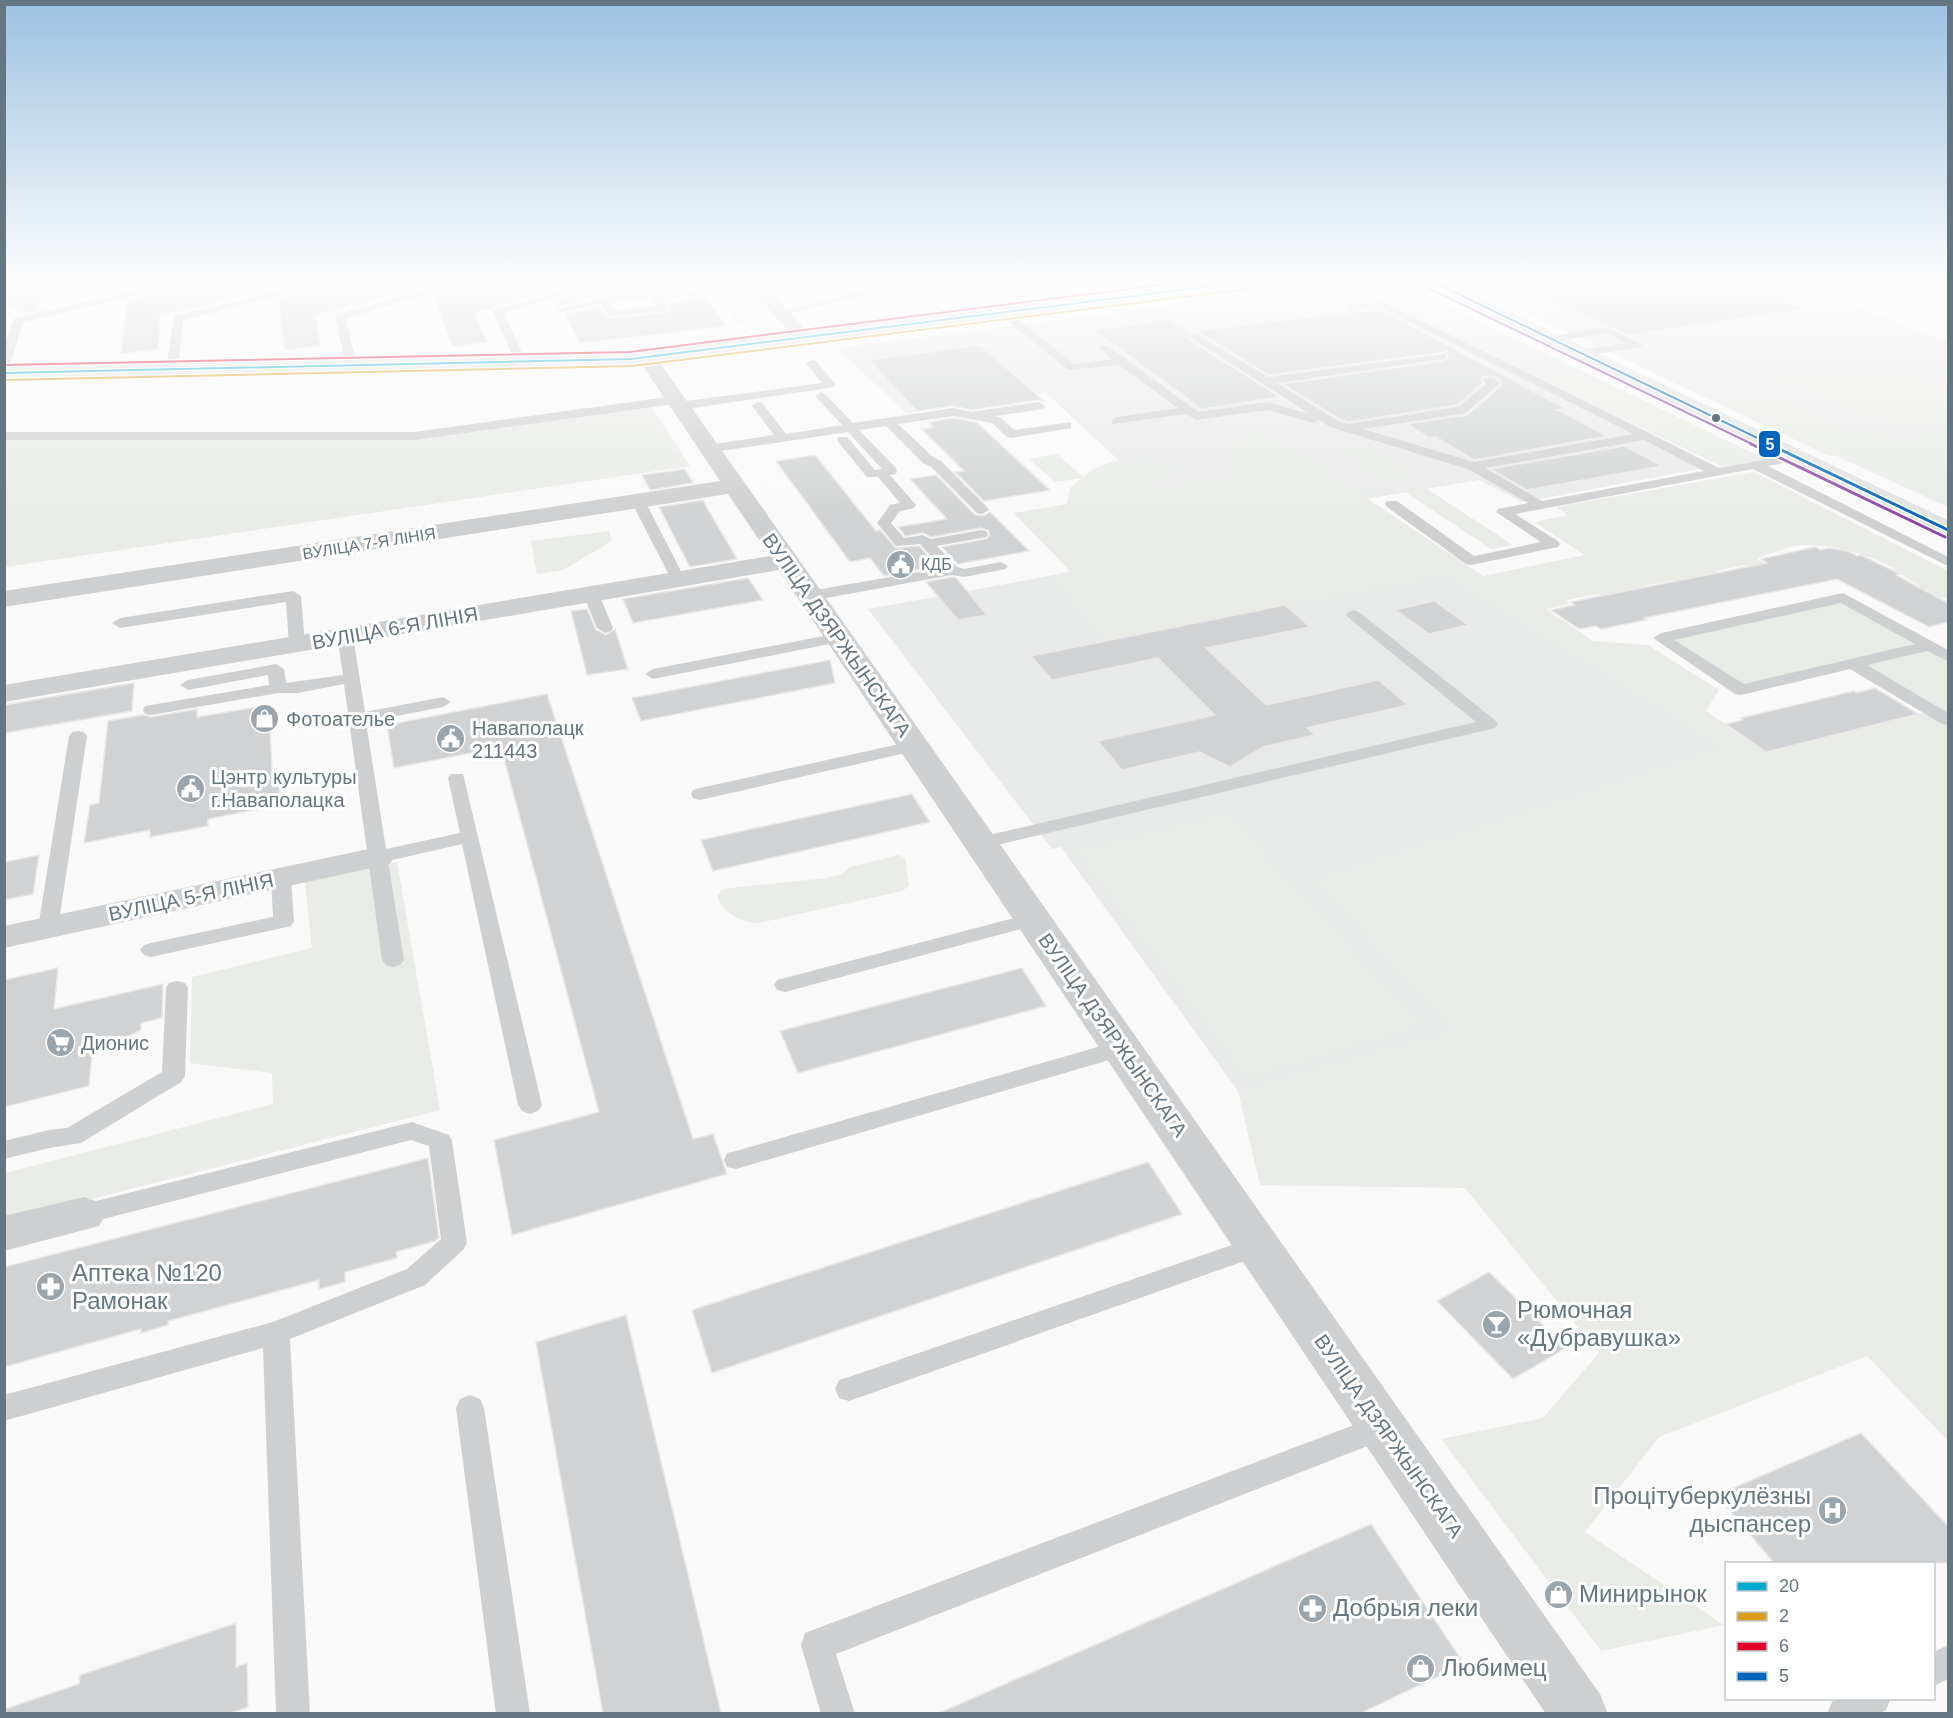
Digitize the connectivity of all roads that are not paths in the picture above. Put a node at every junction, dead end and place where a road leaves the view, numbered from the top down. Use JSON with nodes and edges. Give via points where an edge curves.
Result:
{"nodes":[{"id":1,"x":173,"y":360,"type":"edge"},
{"id":2,"x":349,"y":360,"type":"edge"},
{"id":3,"x":566,"y":360,"type":"edge"},
{"id":4,"x":648,"y":360,"type":"edge"},
{"id":5,"x":1062,"y":360,"type":"edge"},
{"id":6,"x":1235,"y":360,"type":"edge"},
{"id":7,"x":1413,"y":360,"type":"edge"},
{"id":8,"x":1494,"y":360,"type":"edge"},
{"id":9,"x":1596,"y":360,"type":"edge"},
{"id":10,"x":1122,"y":361,"type":"joint"},
{"id":11,"x":520,"y":362,"type":"joint"},
{"id":12,"x":812,"y":363,"type":"dead end"},
{"id":13,"x":350,"y":364,"type":"junction"},
{"id":14,"x":172,"y":368,"type":"junction"},
{"id":15,"x":4,"y":373,"type":"edge"},
{"id":16,"x":1489,"y":380,"type":"dead end"},
{"id":17,"x":1268,"y":381,"type":"junction"},
{"id":18,"x":821,"y":396,"type":"dead end"},
{"id":19,"x":677,"y":403,"type":"junction"},
{"id":20,"x":758,"y":406,"type":"dead end"},
{"id":21,"x":1039,"y":406,"type":"dead end"},
{"id":22,"x":1026,"y":408,"type":"junction"},
{"id":23,"x":1188,"y":410,"type":"junction"},
{"id":24,"x":971,"y":416,"type":"junction"},
{"id":25,"x":1118,"y":421,"type":"dead end"},
{"id":26,"x":889,"y":422,"type":"junction"},
{"id":27,"x":1334,"y":424,"type":"junction"},
{"id":28,"x":1067,"y":425,"type":"dead end"},
{"id":29,"x":852,"y":427,"type":"junction"},
{"id":30,"x":1049,"y":428,"type":"junction"},
{"id":31,"x":1347,"y":428,"type":"junction"},
{"id":32,"x":4,"y":436,"type":"edge"},
{"id":33,"x":1645,"y":436,"type":"junction"},
{"id":34,"x":783,"y":438,"type":"junction"},
{"id":35,"x":843,"y":440,"type":"dead end"},
{"id":36,"x":708,"y":449,"type":"junction"},
{"id":37,"x":1798,"y":457,"type":"junction"},
{"id":38,"x":1755,"y":465,"type":"junction"},
{"id":39,"x":1473,"y":466,"type":"junction"},
{"id":40,"x":1717,"y":471,"type":"junction"},
{"id":41,"x":881,"y":473,"type":"junction"},
{"id":42,"x":734,"y":486,"type":"junction"},
{"id":43,"x":638,"y":501,"type":"junction"},
{"id":44,"x":1392,"y":504,"type":"dead end"},
{"id":45,"x":1540,"y":505,"type":"junction"},
{"id":46,"x":982,"y":510,"type":"dead end"},
{"id":47,"x":1948,"y":530,"type":"edge"},
{"id":48,"x":981,"y":534,"type":"dead end"},
{"id":49,"x":927,"y":544,"type":"junction"},
{"id":50,"x":786,"y":561,"type":"junction"},
{"id":51,"x":1948,"y":562,"type":"edge"},
{"id":52,"x":1000,"y":566,"type":"dead end"},
{"id":53,"x":952,"y":571,"type":"junction"},
{"id":54,"x":678,"y":579,"type":"junction"},
{"id":55,"x":591,"y":594,"type":"junction"},
{"id":56,"x":810,"y":597,"type":"junction"},
{"id":57,"x":4,"y":599,"type":"edge"},
{"id":58,"x":1354,"y":615,"type":"dead end"},
{"id":59,"x":120,"y":623,"type":"dead end"},
{"id":60,"x":605,"y":628,"type":"dead end"},
{"id":61,"x":345,"y":636,"type":"junction"},
{"id":62,"x":839,"y":638,"type":"junction"},
{"id":63,"x":297,"y":644,"type":"junction"},
{"id":64,"x":1929,"y":646,"type":"junction"},
{"id":65,"x":1948,"y":656,"type":"edge"},
{"id":66,"x":1853,"y":664,"type":"junction"},
{"id":67,"x":653,"y":674,"type":"dead end"},
{"id":68,"x":352,"y":678,"type":"junction"},
{"id":69,"x":188,"y":685,"type":"dead end"},
{"id":70,"x":278,"y":688,"type":"junction"},
{"id":71,"x":4,"y":694,"type":"edge"},
{"id":72,"x":443,"y":702,"type":"dead end"},
{"id":73,"x":151,"y":710,"type":"dead end"},
{"id":74,"x":357,"y":718,"type":"junction"},
{"id":75,"x":1948,"y":720,"type":"edge"},
{"id":76,"x":78,"y":736,"type":"dead end"},
{"id":77,"x":913,"y":746,"type":"junction"},
{"id":78,"x":457,"y":778,"type":"dead end"},
{"id":79,"x":700,"y":794,"type":"dead end"},
{"id":80,"x":469,"y":837,"type":"junction"},
{"id":81,"x":980,"y":843,"type":"junction"},
{"id":82,"x":378,"y":857,"type":"junction"},
{"id":83,"x":280,"y":878,"type":"junction"},
{"id":84,"x":1033,"y":920,"type":"junction"},
{"id":85,"x":48,"y":928,"type":"junction"},
{"id":86,"x":4,"y":937,"type":"edge"},
{"id":87,"x":151,"y":950,"type":"dead end"},
{"id":88,"x":393,"y":960,"type":"dead end"},
{"id":89,"x":785,"y":985,"type":"dead end"},
{"id":90,"x":177,"y":988,"type":"dead end"},
{"id":91,"x":1122,"y":1048,"type":"junction"},
{"id":92,"x":530,"y":1105,"type":"dead end"},
{"id":93,"x":4,"y":1150,"type":"edge"},
{"id":94,"x":736,"y":1160,"type":"dead end"},
{"id":95,"x":84,"y":1215,"type":"joint"},
{"id":96,"x":4,"y":1234,"type":"edge"},
{"id":97,"x":1258,"y":1246,"type":"junction"},
{"id":98,"x":276,"y":1333,"type":"junction"},
{"id":99,"x":849,"y":1389,"type":"dead end"},
{"id":100,"x":4,"y":1408,"type":"edge"},
{"id":101,"x":470,"y":1408,"type":"dead end"},
{"id":102,"x":1383,"y":1427,"type":"junction"},
{"id":103,"x":1871,"y":1700,"type":"edge"},
{"id":104,"x":292,"y":1713,"type":"edge"},
{"id":105,"x":513,"y":1713,"type":"edge"},
{"id":106,"x":838,"y":1713,"type":"edge"},
{"id":107,"x":1580,"y":1713,"type":"edge"},
{"id":108,"x":1844,"y":1713,"type":"edge"}],
"edges":[{"from":1,"to":14,"type":"lane"},
{"from":2,"to":13,"type":"lane"},
{"from":3,"to":11,"type":"main road"},
{"from":4,"to":19,"type":"street","name":"ВУЛІЦА ДЗЯРЖЫНСКАГА"},
{"from":5,"to":10,"type":"lane","via":[[1072,368]]},
{"from":6,"to":17,"type":"lane"},
{"from":7,"to":17,"type":"lane"},
{"from":8,"to":33,"type":"lane"},
{"from":9,"to":37,"type":"main road"},
{"from":10,"to":23,"type":"lane"},
{"from":11,"to":13,"type":"main road"},
{"from":12,"to":19,"type":"lane","via":[[830,385]]},
{"from":13,"to":14,"type":"main road"},
{"from":14,"to":15,"type":"main road"},
{"from":16,"to":31,"type":"lane","via":[[1494,383],[1462,410]]},
{"from":17,"to":27,"type":"lane"},
{"from":18,"to":29,"type":"lane"},
{"from":19,"to":32,"type":"lane","via":[[415,435]]},
{"from":19,"to":36,"type":"street","name":"ВУЛІЦА ДЗЯРЖЫНСКАГА"},
{"from":20,"to":34,"type":"lane"},
{"from":21,"to":22,"type":"lane"},
{"from":22,"to":24,"type":"lane"},
{"from":22,"to":30,"type":"lane"},
{"from":23,"to":25,"type":"lane"},
{"from":23,"to":27,"type":"lane","via":[[1196,416],[1268,406]]},
{"from":24,"to":26,"type":"lane","via":[[954,412]]},
{"from":24,"to":30,"type":"lane","via":[[996,420],[1011,434]]},
{"from":26,"to":29,"type":"lane"},
{"from":26,"to":46,"type":"lane"},
{"from":27,"to":31,"type":"lane"},
{"from":28,"to":30,"type":"lane"},
{"from":29,"to":34,"type":"lane"},
{"from":29,"to":41,"type":"lane","via":[[891,471]]},
{"from":31,"to":39,"type":"lane"},
{"from":33,"to":39,"type":"lane"},
{"from":33,"to":40,"type":"lane"},
{"from":34,"to":36,"type":"lane"},
{"from":35,"to":41,"type":"lane","via":[[872,474]]},
{"from":36,"to":42,"type":"street","name":"ВУЛІЦА ДЗЯРЖЫНСКАГА"},
{"from":37,"to":38,"type":"lane"},
{"from":37,"to":47,"type":"main road"},
{"from":38,"to":40,"type":"lane"},
{"from":38,"to":51,"type":"lane"},
{"from":39,"to":45,"type":"lane"},
{"from":40,"to":45,"type":"lane"},
{"from":41,"to":49,"type":"lane","via":[[909,505],[895,508],[884,523],[901,543],[923,539]]},
{"from":42,"to":43,"type":"street","name":"ВУЛІЦА 7-Я ЛІНІЯ"},
{"from":42,"to":50,"type":"street","name":"ВУЛІЦА ДЗЯРЖЫНСКАГА"},
{"from":43,"to":54,"type":"lane"},
{"from":43,"to":57,"type":"street","name":"ВУЛІЦА 7-Я ЛІНІЯ"},
{"from":44,"to":45,"type":"lane","via":[[1471,561],[1553,544],[1503,512]]},
{"from":48,"to":49,"type":"lane"},
{"from":49,"to":53,"type":"lane"},
{"from":50,"to":54,"type":"street","name":"ВУЛІЦА 6-Я ЛІНІЯ"},
{"from":50,"to":56,"type":"street","name":"ВУЛІЦА ДЗЯРЖЫНСКАГА"},
{"from":52,"to":53,"type":"lane","via":[[964,573]]},
{"from":53,"to":56,"type":"lane"},
{"from":54,"to":55,"type":"street","name":"ВУЛІЦА 6-Я ЛІНІЯ"},
{"from":55,"to":60,"type":"lane"},
{"from":55,"to":61,"type":"street","name":"ВУЛІЦА 6-Я ЛІНІЯ"},
{"from":56,"to":62,"type":"street","name":"ВУЛІЦА ДЗЯРЖЫНСКАГА"},
{"from":58,"to":81,"type":"lane","via":[[1489,724]]},
{"from":59,"to":63,"type":"lane","via":[[293,596]]},
{"from":61,"to":63,"type":"street","name":"ВУЛІЦА 6-Я ЛІНІЯ"},
{"from":61,"to":68,"type":"lane"},
{"from":62,"to":67,"type":"lane"},
{"from":62,"to":77,"type":"street","name":"ВУЛІЦА ДЗЯРЖЫНСКАГА"},
{"from":63,"to":71,"type":"street","name":"ВУЛІЦА 6-Я ЛІНІЯ"},
{"from":64,"to":65,"type":"lane"},
{"from":64,"to":66,"type":"lane"},
{"from":64,"to":66,"type":"lane","via":[[1843,598],[1661,638],[1741,690]]},
{"from":66,"to":75,"type":"lane"},
{"from":68,"to":70,"type":"lane"},
{"from":68,"to":74,"type":"lane"},
{"from":69,"to":70,"type":"lane","via":[[276,669]]},
{"from":70,"to":73,"type":"lane"},
{"from":72,"to":74,"type":"lane"},
{"from":74,"to":82,"type":"lane"},
{"from":76,"to":85,"type":"lane"},
{"from":77,"to":79,"type":"lane"},
{"from":77,"to":81,"type":"street","name":"ВУЛІЦА ДЗЯРЖЫНСКАГА"},
{"from":78,"to":80,"type":"lane"},
{"from":80,"to":82,"type":"lane"},
{"from":80,"to":92,"type":"lane"},
{"from":81,"to":84,"type":"street","name":"ВУЛІЦА ДЗЯРЖЫНСКАГА"},
{"from":82,"to":83,"type":"street","name":"ВУЛІЦА 5-Я ЛІНІЯ"},
{"from":82,"to":88,"type":"lane"},
{"from":83,"to":85,"type":"street","name":"ВУЛІЦА 5-Я ЛІНІЯ"},
{"from":83,"to":87,"type":"lane","via":[[284,921]]},
{"from":84,"to":89,"type":"lane"},
{"from":84,"to":91,"type":"street","name":"ВУЛІЦА ДЗЯРЖЫНСКАГА"},
{"from":85,"to":86,"type":"street","name":"ВУЛІЦА 5-Я ЛІНІЯ"},
{"from":90,"to":93,"type":"lane","via":[[173,1076],[72,1137]]},
{"from":91,"to":94,"type":"lane"},
{"from":91,"to":97,"type":"street","name":"ВУЛІЦА ДЗЯРЖЫНСКАГА"},
{"from":95,"to":96,"type":"street"},
{"from":95,"to":98,"type":"lane","via":[[412,1131],[440,1141],[454,1243],[416,1277]]},
{"from":97,"to":99,"type":"lane"},
{"from":97,"to":102,"type":"street","name":"ВУЛІЦА ДЗЯРЖЫНСКАГА"},
{"from":98,"to":100,"type":"lane"},
{"from":98,"to":104,"type":"lane"},
{"from":101,"to":105,"type":"lane"},
{"from":102,"to":106,"type":"lane","via":[[817,1645]]},
{"from":102,"to":107,"type":"street","name":"ВУЛІЦА ДЗЯРЖЫНСКАГА"},
{"from":103,"to":108,"type":"lane"}]}
